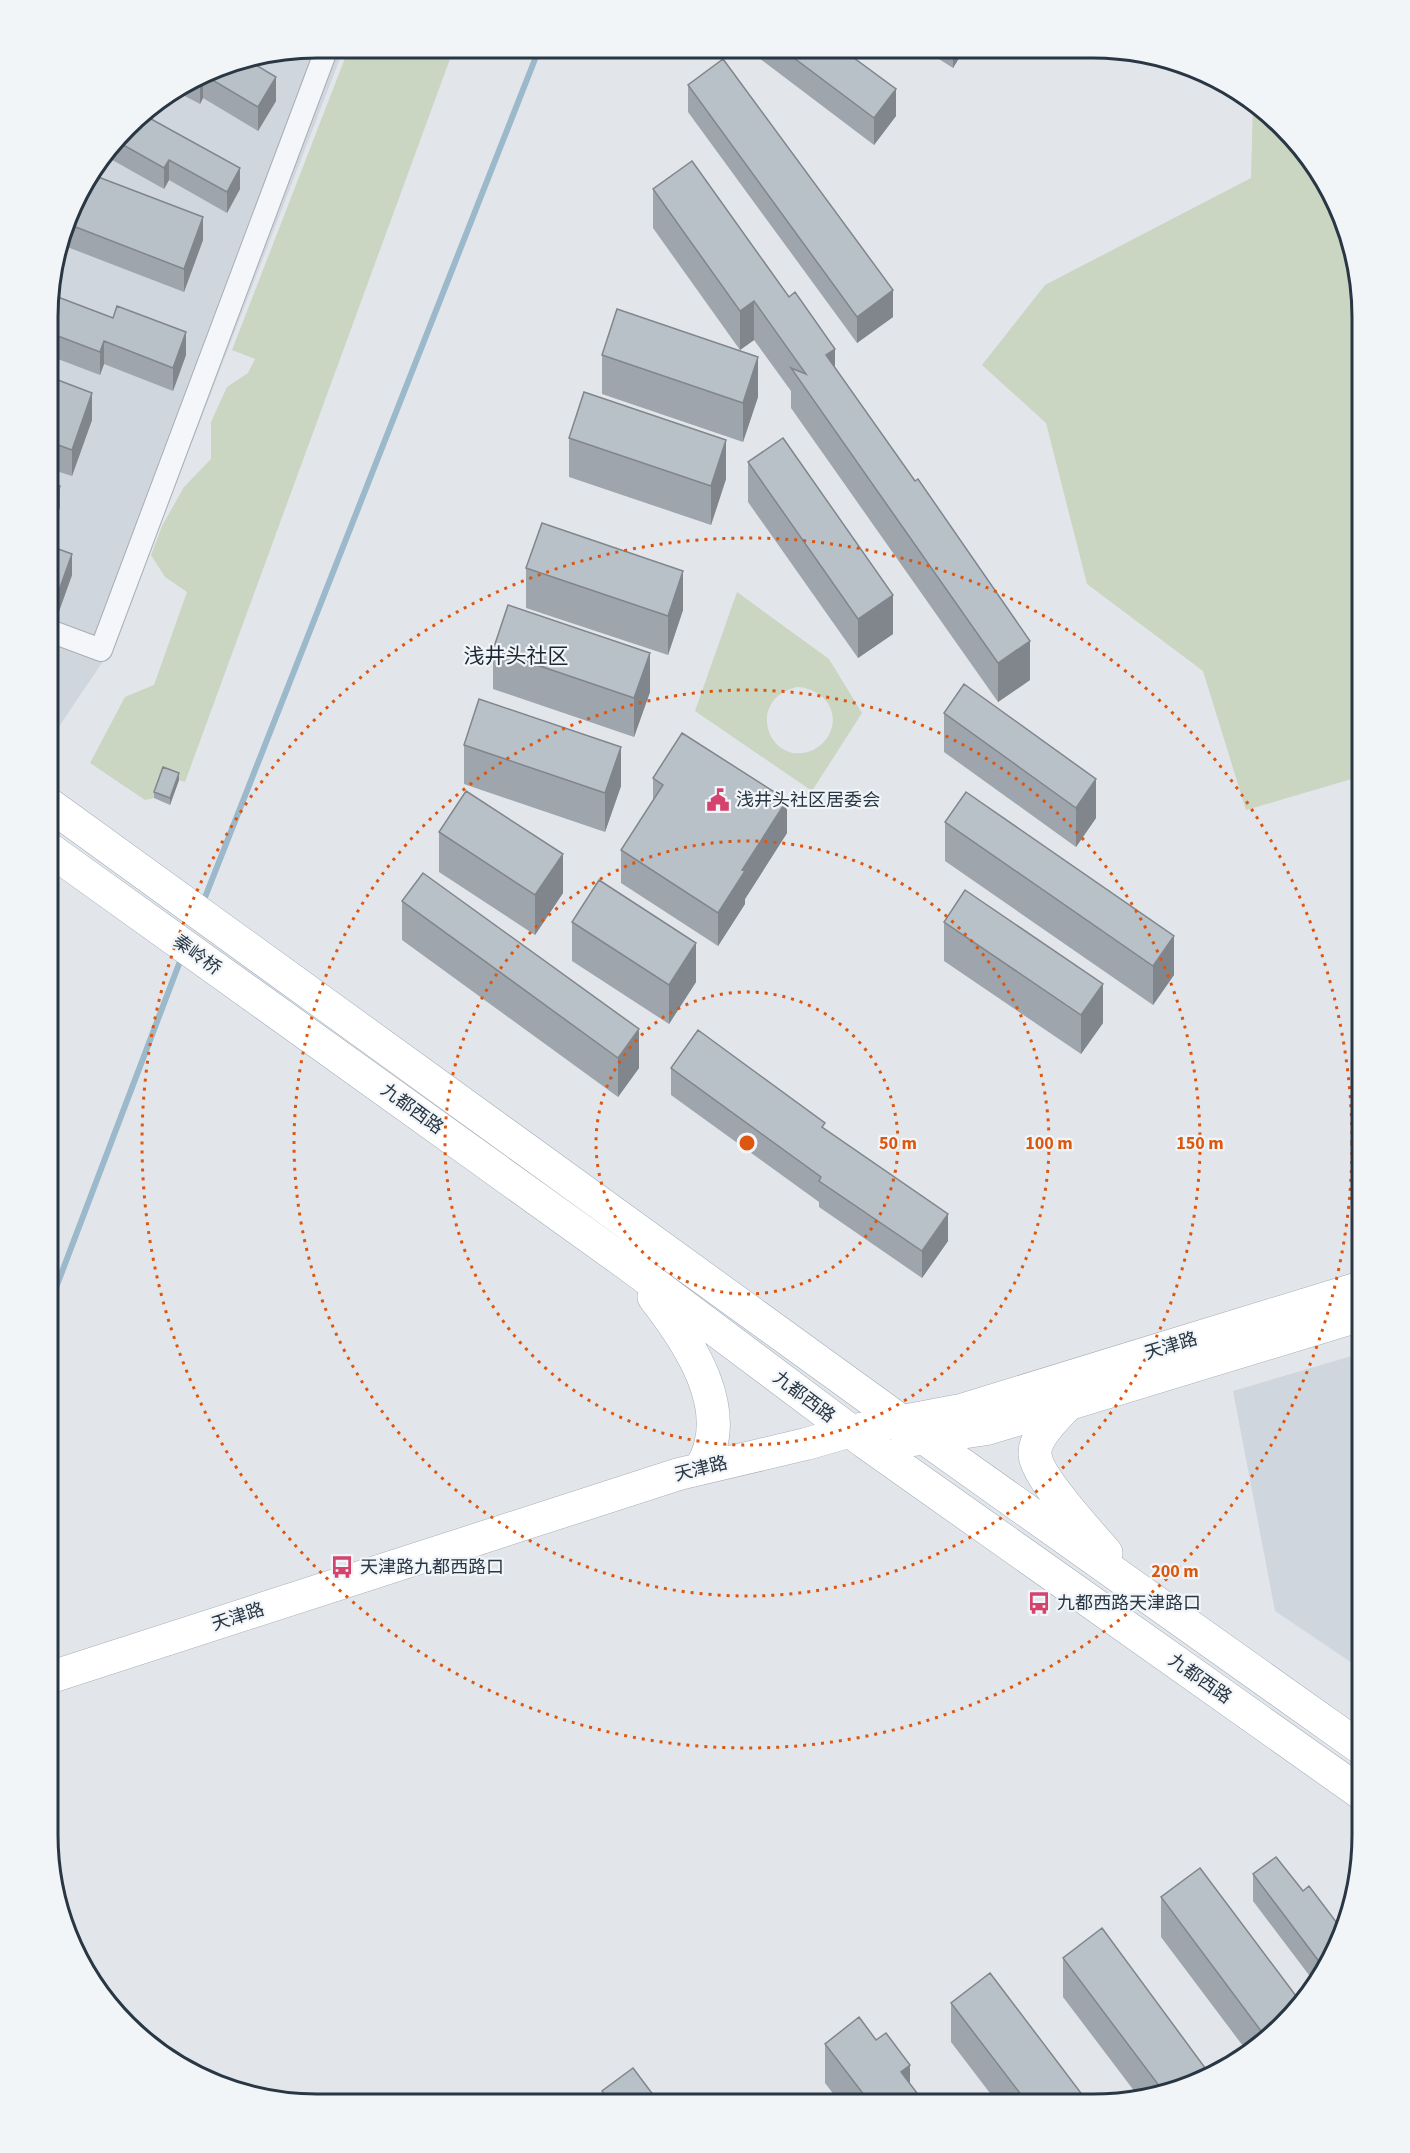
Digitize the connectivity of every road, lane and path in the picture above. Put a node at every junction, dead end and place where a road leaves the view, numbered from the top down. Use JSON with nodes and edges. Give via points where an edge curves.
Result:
{"nodes":[{"id":1,"x":323,"y":58,"type":"edge"},
{"id":2,"x":58,"y":635,"type":"edge"},
{"id":3,"x":58,"y":811,"type":"edge"},
{"id":4,"x":58,"y":855,"type":"edge"},
{"id":5,"x":262,"y":958,"type":"joint"},
{"id":6,"x":251,"y":994,"type":"joint"},
{"id":7,"x":629,"y":1265,"type":"junction"},
{"id":8,"x":1352,"y":1290,"type":"edge"},
{"id":9,"x":1352,"y":1318,"type":"edge"},
{"id":10,"x":1068,"y":1404,"type":"junction"},
{"id":11,"x":913,"y":1429,"type":"junction"},
{"id":12,"x":862,"y":1439,"type":"junction"},
{"id":13,"x":701,"y":1468,"type":"junction"},
{"id":14,"x":1137,"y":1588,"type":"junction"},
{"id":15,"x":58,"y":1675,"type":"edge"},
{"id":16,"x":58,"y":1695,"type":"edge"},
{"id":17,"x":1352,"y":1742,"type":"edge"},
{"id":18,"x":1352,"y":1787,"type":"edge"}],
"edges":[{"from":1,"to":2,"type":"street","via":[[100,650]]},
{"from":3,"to":5,"type":"main road","name":"秦岭桥"},
{"from":4,"to":6,"type":"main road","name":"秦岭桥"},
{"from":5,"to":11,"type":"main road","name":"九都西路"},
{"from":6,"to":7,"type":"main road","name":"九都西路"},
{"from":7,"to":12,"type":"main road","name":"九都西路"},
{"from":7,"to":13,"type":"main road","via":[[681,1332],[709,1390],[713,1429],[707,1459]]},
{"from":8,"to":11,"type":"main road","name":"天津路","via":[[961,1410]]},
{"from":9,"to":10,"type":"main road","name":"天津路"},
{"from":10,"to":11,"type":"main road","name":"天津路","via":[[987,1429]]},
{"from":10,"to":14,"type":"main road","via":[[1042,1432],[1035,1454],[1046,1480]]},
{"from":11,"to":12,"type":"main road","name":"天津路"},
{"from":11,"to":14,"type":"main road","name":"九都西路"},
{"from":12,"to":13,"type":"main road","name":"天津路"},
{"from":12,"to":16,"type":"main road","name":"天津路"},
{"from":12,"to":18,"type":"main road","name":"九都西路"},
{"from":13,"to":15,"type":"main road","name":"天津路"},
{"from":14,"to":17,"type":"main road","name":"九都西路"}]}
